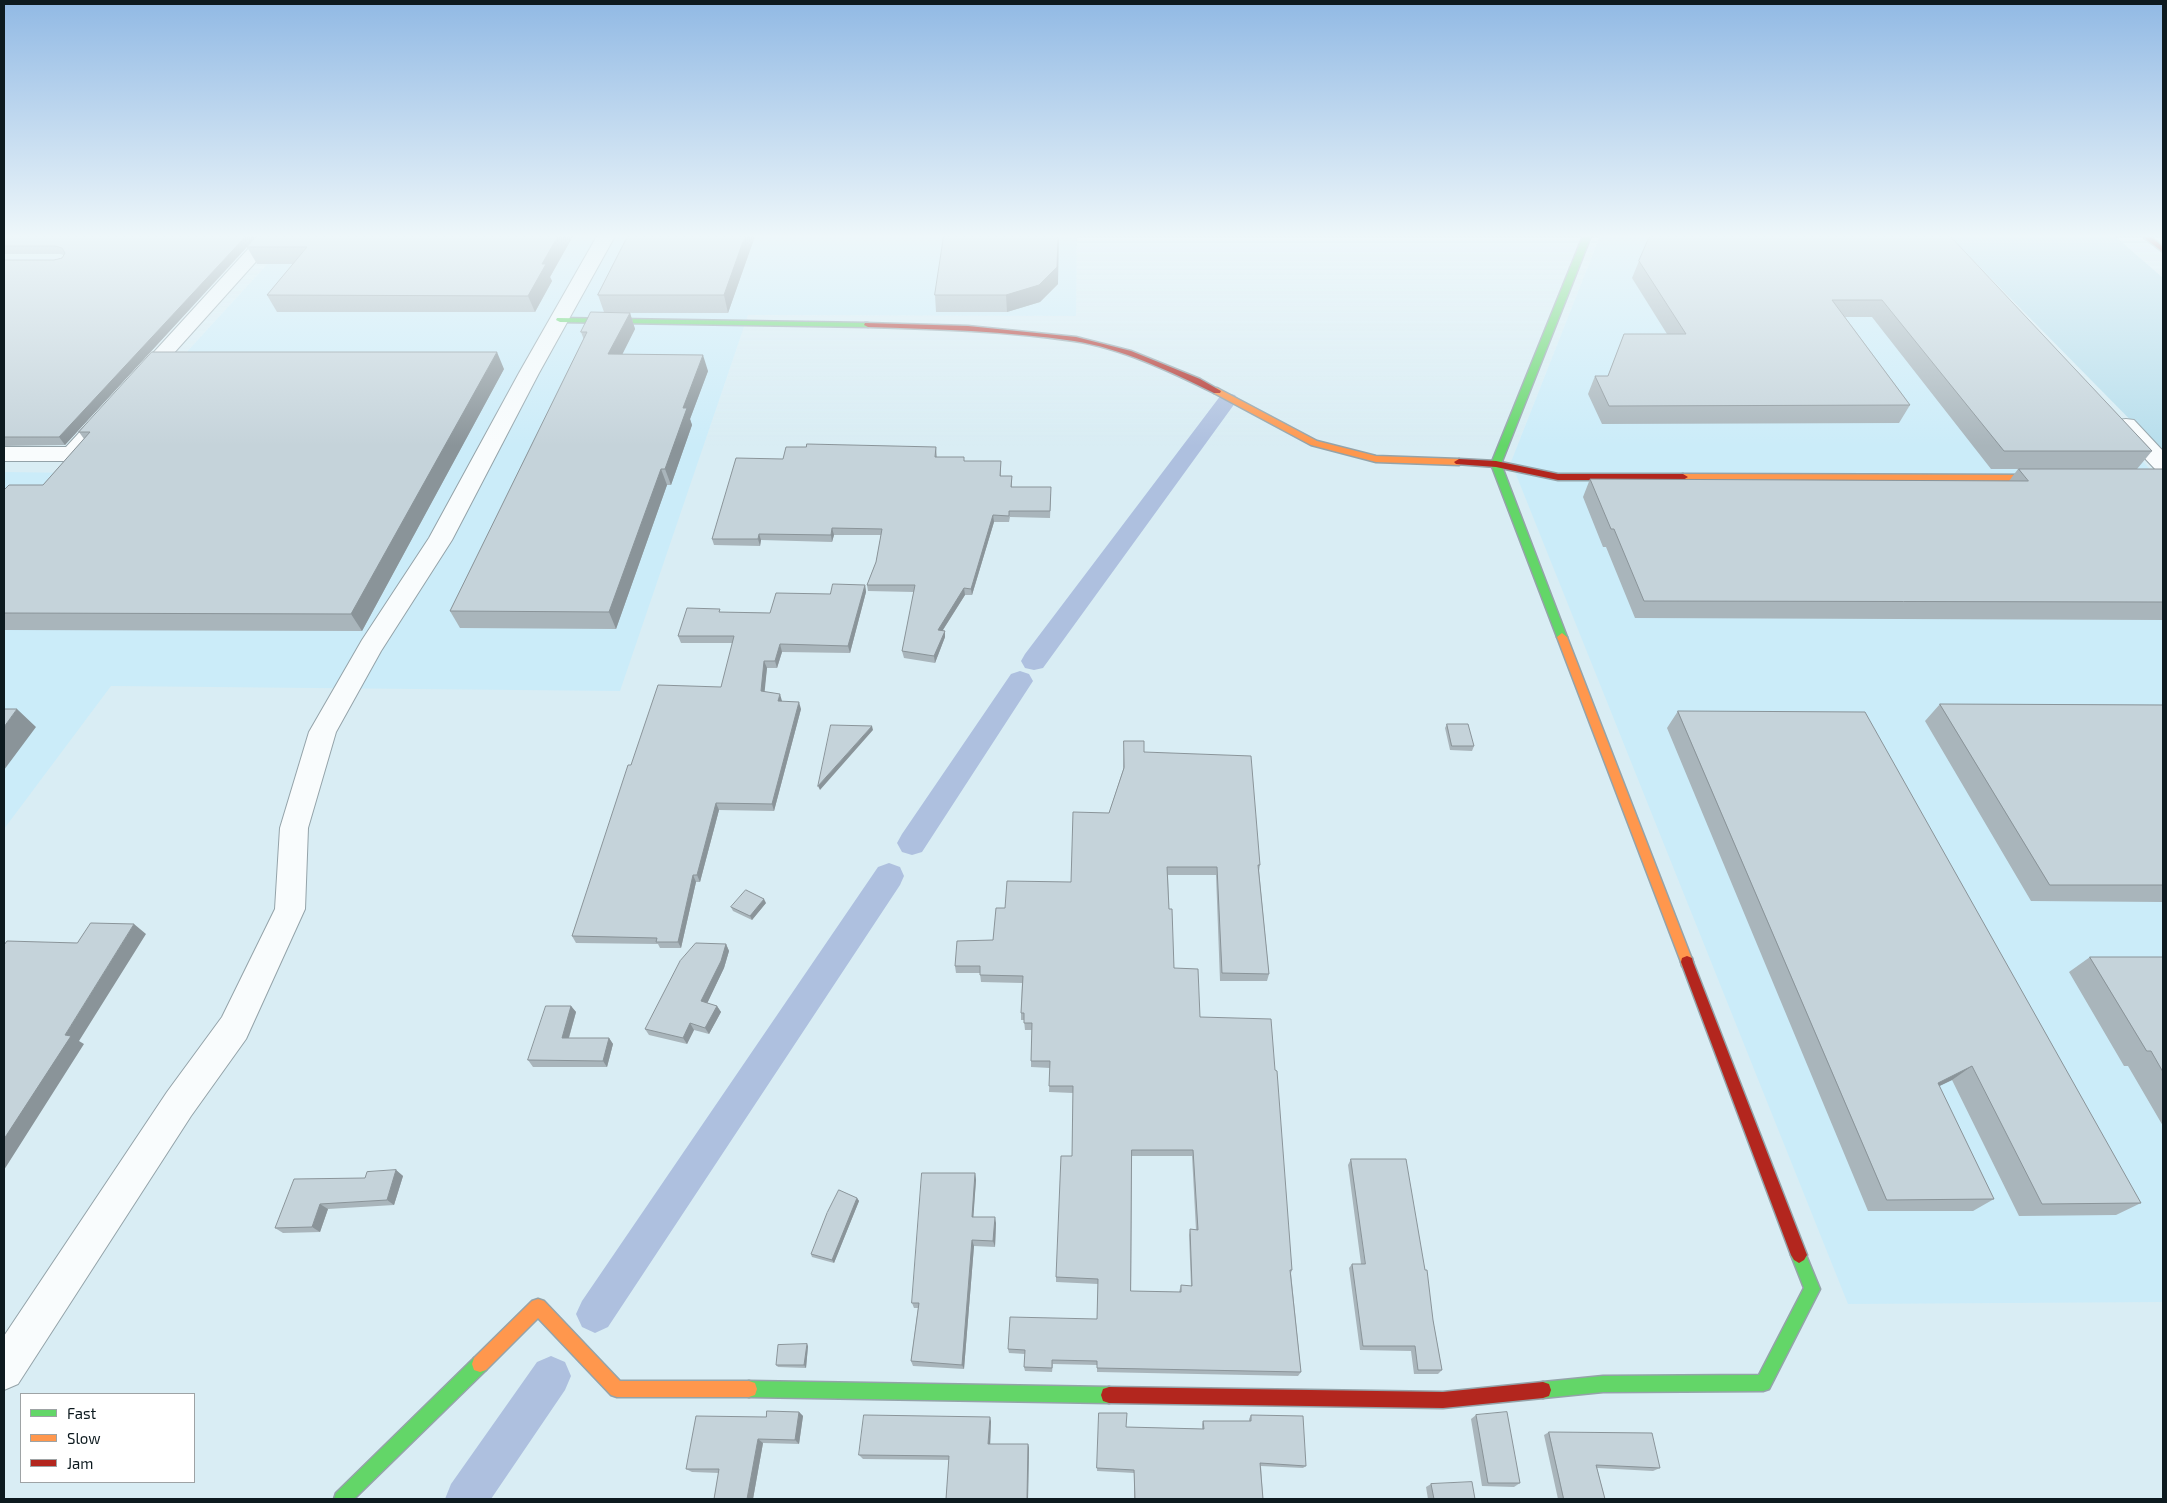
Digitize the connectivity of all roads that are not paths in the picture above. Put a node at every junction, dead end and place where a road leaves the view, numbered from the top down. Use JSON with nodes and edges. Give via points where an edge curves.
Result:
{"nodes":[{"id":1,"x":206,"y":306,"type":"edge"},
{"id":2,"x":568,"y":306,"type":"edge"},
{"id":3,"x":1559,"y":306,"type":"edge"},
{"id":4,"x":560,"y":320,"type":"junction"},
{"id":5,"x":2116,"y":415,"type":"edge"},
{"id":6,"x":4,"y":454,"type":"edge"},
{"id":7,"x":1496,"y":464,"type":"junction"},
{"id":8,"x":2163,"y":464,"type":"edge"},
{"id":9,"x":2064,"y":478,"type":"edge"},
{"id":10,"x":4,"y":1370,"type":"edge"},
{"id":11,"x":342,"y":1499,"type":"edge"}],
"edges":[{"from":1,"to":6,"type":"street","via":[[72,454]]},
{"from":2,"to":4,"type":"street"},
{"from":3,"to":7,"type":"main road"},
{"from":4,"to":7,"type":"main road","via":[[968,328],[1076,339],[1128,353],[1196,380],[1314,443],[1376,459]]},
{"from":4,"to":10,"type":"street","via":[[440,540],[371,646],[323,732],[294,828],[290,909],[234,1028],[179,1104]]},
{"from":5,"to":8,"type":"street"},
{"from":7,"to":9,"type":"main road","via":[[1558,477]]},
{"from":7,"to":11,"type":"main road","via":[[1812,1289],[1763,1383],[1603,1384],[1443,1400],[617,1389],[538,1307]]}]}
